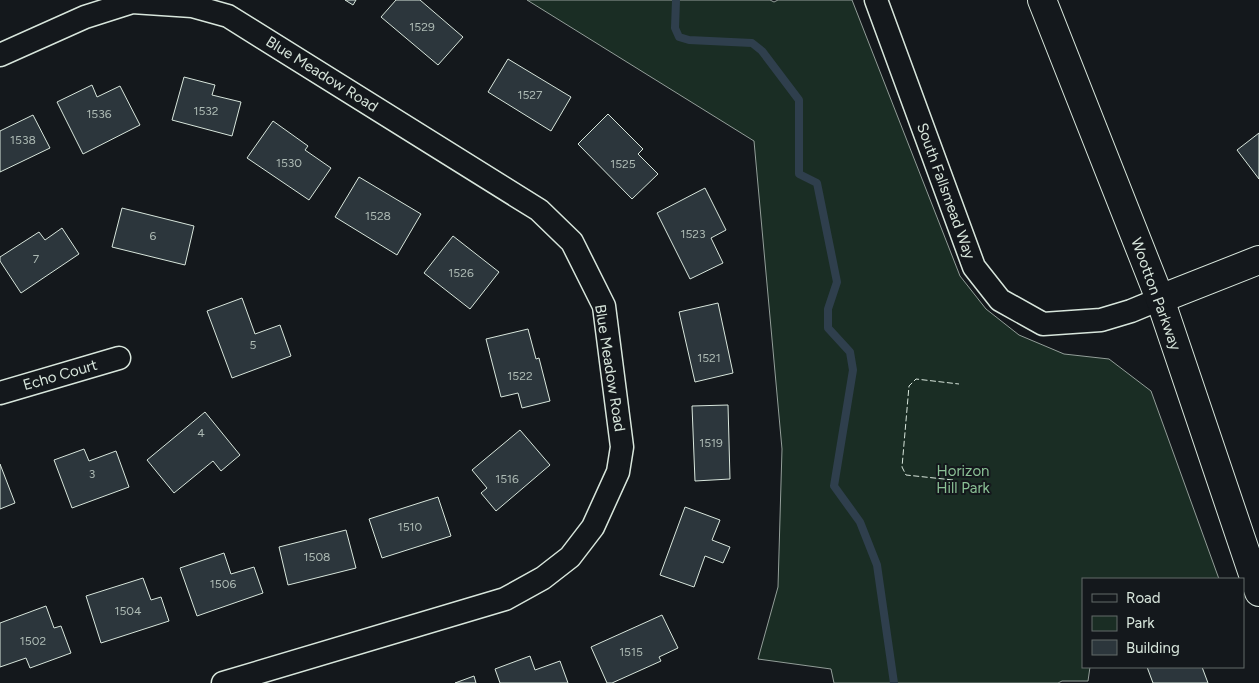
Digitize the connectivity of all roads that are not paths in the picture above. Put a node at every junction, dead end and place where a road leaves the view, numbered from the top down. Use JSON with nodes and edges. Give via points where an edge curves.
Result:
{"nodes":[{"id":1,"x":876,"y":0,"type":"edge"},
{"id":2,"x":1042,"y":0,"type":"edge"},
{"id":3,"x":0,"y":55,"type":"edge"},
{"id":4,"x":1259,"y":260,"type":"edge"},
{"id":5,"x":1160,"y":299,"type":"junction"},
{"id":6,"x":119,"y":358,"type":"dead end"},
{"id":7,"x":0,"y":393,"type":"edge"},
{"id":8,"x":1259,"y":592,"type":"edge"},
{"id":9,"x":223,"y":683,"type":"edge"}],
"edges":[{"from":1,"to":5,"type":"street","name":"South Fallsmead Way","via":[[974,267],[1000,300],[1043,324],[1101,320]]},
{"from":2,"to":5,"type":"main road","name":"Wootton Parkway"},
{"from":3,"to":9,"type":"street","name":"Blue Meadow Road","via":[[85,17],[132,2],[192,6],[228,16],[539,210],[572,242],[604,306],[622,447],[618,472],[593,527],[570,557],[544,578],[505,599]]},
{"from":4,"to":5,"type":"main road"},
{"from":5,"to":8,"type":"main road","name":"Wootton Parkway"},
{"from":6,"to":7,"type":"street","name":"Echo Court"}]}
